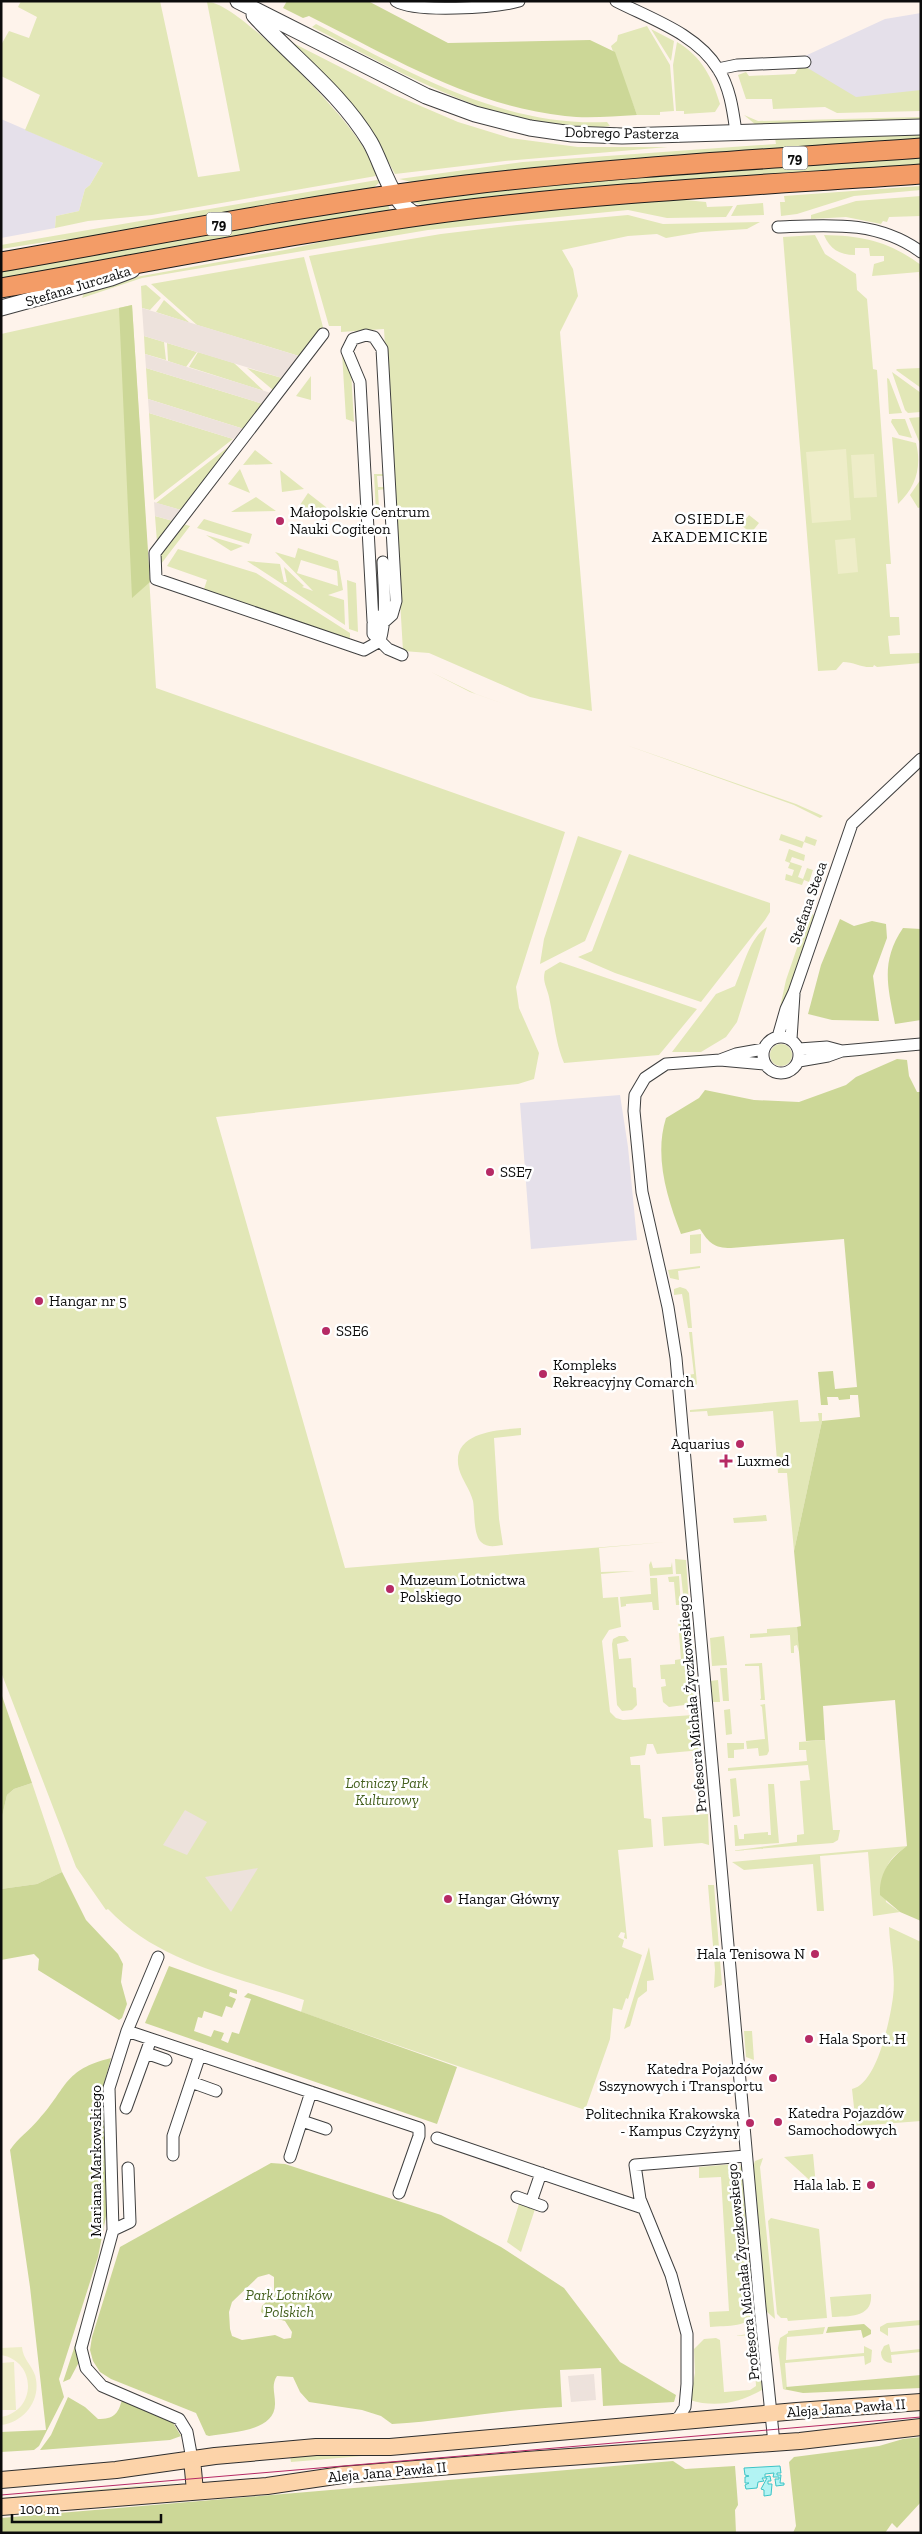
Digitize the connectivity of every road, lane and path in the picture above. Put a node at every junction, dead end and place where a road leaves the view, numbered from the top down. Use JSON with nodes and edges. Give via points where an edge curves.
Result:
{"nodes":[{"id":1,"x":396,"y":1,"type":"edge"},
{"id":2,"x":519,"y":1,"type":"edge"},
{"id":3,"x":616,"y":1,"type":"edge"},
{"id":4,"x":242,"y":3,"type":"edge"},
{"id":5,"x":281,"y":31,"type":"junction"},
{"id":6,"x":805,"y":62,"type":"dead end"},
{"id":7,"x":718,"y":69,"type":"junction"},
{"id":8,"x":921,"y":127,"type":"edge"},
{"id":9,"x":736,"y":132,"type":"junction"},
{"id":10,"x":921,"y":148,"type":"edge"},
{"id":11,"x":921,"y":174,"type":"edge"},
{"id":12,"x":395,"y":195,"type":"junction"},
{"id":13,"x":419,"y":216,"type":"junction"},
{"id":14,"x":778,"y":227,"type":"dead end"},
{"id":15,"x":921,"y":252,"type":"edge"},
{"id":16,"x":155,"y":261,"type":"junction"},
{"id":17,"x":1,"y":262,"type":"edge"},
{"id":18,"x":1,"y":288,"type":"edge"},
{"id":19,"x":1,"y":308,"type":"edge"},
{"id":20,"x":323,"y":334,"type":"dead end"},
{"id":21,"x":383,"y":562,"type":"dead end"},
{"id":22,"x":378,"y":622,"type":"junction"},
{"id":23,"x":380,"y":641,"type":"junction"},
{"id":24,"x":402,"y":655,"type":"dead end"},
{"id":25,"x":921,"y":759,"type":"edge"},
{"id":26,"x":794,"y":992,"type":"junction"},
{"id":27,"x":778,"y":1037,"type":"junction"},
{"id":28,"x":791,"y":1039,"type":"junction"},
{"id":29,"x":921,"y":1044,"type":"edge"},
{"id":30,"x":799,"y":1048,"type":"junction"},
{"id":31,"x":764,"y":1049,"type":"junction"},
{"id":32,"x":842,"y":1051,"type":"junction"},
{"id":33,"x":720,"y":1060,"type":"junction"},
{"id":34,"x":799,"y":1061,"type":"junction"},
{"id":35,"x":766,"y":1064,"type":"junction"},
{"id":36,"x":158,"y":1957,"type":"dead end"},
{"id":37,"x":127,"y":2031,"type":"junction"},
{"id":38,"x":151,"y":2039,"type":"junction"},
{"id":39,"x":146,"y":2053,"type":"junction"},
{"id":40,"x":200,"y":2055,"type":"junction"},
{"id":41,"x":166,"y":2060,"type":"dead end"},
{"id":42,"x":191,"y":2082,"type":"junction"},
{"id":43,"x":216,"y":2091,"type":"dead end"},
{"id":44,"x":312,"y":2092,"type":"junction"},
{"id":45,"x":126,"y":2108,"type":"dead end"},
{"id":46,"x":302,"y":2121,"type":"junction"},
{"id":47,"x":326,"y":2129,"type":"dead end"},
{"id":48,"x":437,"y":2138,"type":"dead end"},
{"id":49,"x":173,"y":2155,"type":"dead end"},
{"id":50,"x":746,"y":2156,"type":"junction"},
{"id":51,"x":290,"y":2157,"type":"dead end"},
{"id":52,"x":128,"y":2168,"type":"dead end"},
{"id":53,"x":541,"y":2174,"type":"junction"},
{"id":54,"x":399,"y":2193,"type":"dead end"},
{"id":55,"x":517,"y":2196,"type":"dead end"},
{"id":56,"x":643,"y":2208,"type":"junction"},
{"id":57,"x":113,"y":2230,"type":"junction"},
{"id":58,"x":921,"y":2402,"type":"edge"},
{"id":59,"x":772,"y":2413,"type":"junction"},
{"id":60,"x":667,"y":2424,"type":"junction"},
{"id":61,"x":921,"y":2427,"type":"edge"},
{"id":62,"x":774,"y":2443,"type":"junction"},
{"id":63,"x":192,"y":2459,"type":"junction"},
{"id":64,"x":1,"y":2480,"type":"edge"},
{"id":65,"x":195,"y":2491,"type":"junction"},
{"id":66,"x":1,"y":2507,"type":"edge"}],
"edges":[{"from":1,"to":2,"type":"street","via":[[413,8],[485,6]]},
{"from":3,"to":7,"type":"street","via":[[692,42]]},
{"from":4,"to":5,"type":"street","name":"Dobrego Pasterza"},
{"from":5,"to":9,"type":"street","name":"Dobrego Pasterza","via":[[426,96],[511,125],[604,136]]},
{"from":5,"to":12,"type":"street","name":"Dobrego Pasterza","via":[[356,120]]},
{"from":6,"to":7,"type":"street"},
{"from":7,"to":9,"type":"street","via":[[726,86]]},
{"from":8,"to":9,"type":"street","name":"Dobrego Pasterza"},
{"from":10,"to":12,"type":"main road","number":"79","via":[[571,174]]},
{"from":11,"to":13,"type":"main road","number":"79","via":[[545,202]]},
{"from":12,"to":13,"type":"street","name":"Dobrego Pasterza","via":[[404,208]]},
{"from":12,"to":17,"type":"main road","number":"79"},
{"from":13,"to":16,"type":"main road","number":"79"},
{"from":14,"to":15,"type":"street","via":[[838,225],[869,228],[894,236]]},
{"from":16,"to":18,"type":"main road","number":"79"},
{"from":16,"to":19,"type":"street","name":"Stefana Jurczaka","via":[[111,278]]},
{"from":20,"to":23,"type":"street","via":[[155,554],[156,579],[364,650]]},
{"from":21,"to":22,"type":"street","via":[[385,601]]},
{"from":22,"to":22,"type":"street","via":[[392,615],[396,601],[382,358],[378,340],[366,334],[353,339],[347,351],[360,382]]},
{"from":22,"to":23,"type":"street"},
{"from":23,"to":24,"type":"street","via":[[388,650]]},
{"from":25,"to":26,"type":"street","name":"Stefana Steca","via":[[852,824]]},
{"from":26,"to":27,"type":"street","name":"Stefana Steca"},
{"from":26,"to":28,"type":"street","name":"Stefana Steca"},
{"from":27,"to":28,"type":"street"},
{"from":27,"to":31,"type":"street","via":[[767,1043]]},
{"from":28,"to":30,"type":"street"},
{"from":29,"to":32,"type":"street"},
{"from":30,"to":32,"type":"street","via":[[827,1047]]},
{"from":30,"to":34,"type":"street"},
{"from":31,"to":33,"type":"street","name":"Profesora Michała Życzkowskiego"},
{"from":31,"to":35,"type":"street"},
{"from":32,"to":34,"type":"street"},
{"from":33,"to":35,"type":"street","name":"Profesora Michała Życzkowskiego"},
{"from":33,"to":50,"type":"street","name":"Profesora Michała Życzkowskiego","via":[[672,1063],[660,1067],[641,1083],[635,1095],[634,1111],[643,1200],[670,1316],[676,1358]]},
{"from":34,"to":35,"type":"street","via":[[792,1070],[780,1074]]},
{"from":36,"to":37,"type":"street","name":"Mariana Markowskiego"},
{"from":37,"to":38,"type":"street"},
{"from":37,"to":57,"type":"street","name":"Mariana Markowskiego","via":[[109,2088]]},
{"from":38,"to":39,"type":"street"},
{"from":38,"to":40,"type":"street"},
{"from":39,"to":41,"type":"street"},
{"from":39,"to":45,"type":"street"},
{"from":40,"to":42,"type":"street"},
{"from":40,"to":44,"type":"street"},
{"from":42,"to":43,"type":"street"},
{"from":42,"to":49,"type":"street","via":[[173,2136]]},
{"from":44,"to":46,"type":"street"},
{"from":44,"to":54,"type":"street","via":[[420,2128]]},
{"from":46,"to":47,"type":"street"},
{"from":46,"to":51,"type":"street"},
{"from":48,"to":53,"type":"street"},
{"from":50,"to":56,"type":"street","via":[[635,2165]]},
{"from":50,"to":59,"type":"street","name":"Profesora Michała Życzkowskiego"},
{"from":52,"to":57,"type":"street","via":[[130,2222]]},
{"from":53,"to":55,"type":"street","via":[[537,2204]]},
{"from":53,"to":56,"type":"street"},
{"from":56,"to":60,"type":"street","via":[[664,2255],[687,2334],[687,2384],[682,2413],[674,2422]]},
{"from":57,"to":63,"type":"street","name":"Mariana Markowskiego","via":[[84,2333],[83,2361],[90,2375],[102,2386],[179,2419],[187,2432]]},
{"from":58,"to":59,"type":"main road","name":"Aleja Jana Pawła II"},
{"from":59,"to":60,"type":"main road","name":"Aleja Jana Pawła II"},
{"from":59,"to":62,"type":"street","name":"Aleja Jana Pawła II"},
{"from":60,"to":63,"type":"main road","name":"Aleja Jana Pawła II","via":[[390,2447],[316,2447]]},
{"from":61,"to":62,"type":"main road","name":"Aleja Jana Pawła II"},
{"from":62,"to":65,"type":"main road","name":"Aleja Jana Pawła II","via":[[352,2474],[267,2486]]},
{"from":63,"to":64,"type":"main road","name":"Aleja Jana Pawła II","via":[[116,2470]]},
{"from":63,"to":65,"type":"main road"},
{"from":65,"to":66,"type":"main road","name":"Aleja Jana Pawła II"}]}
